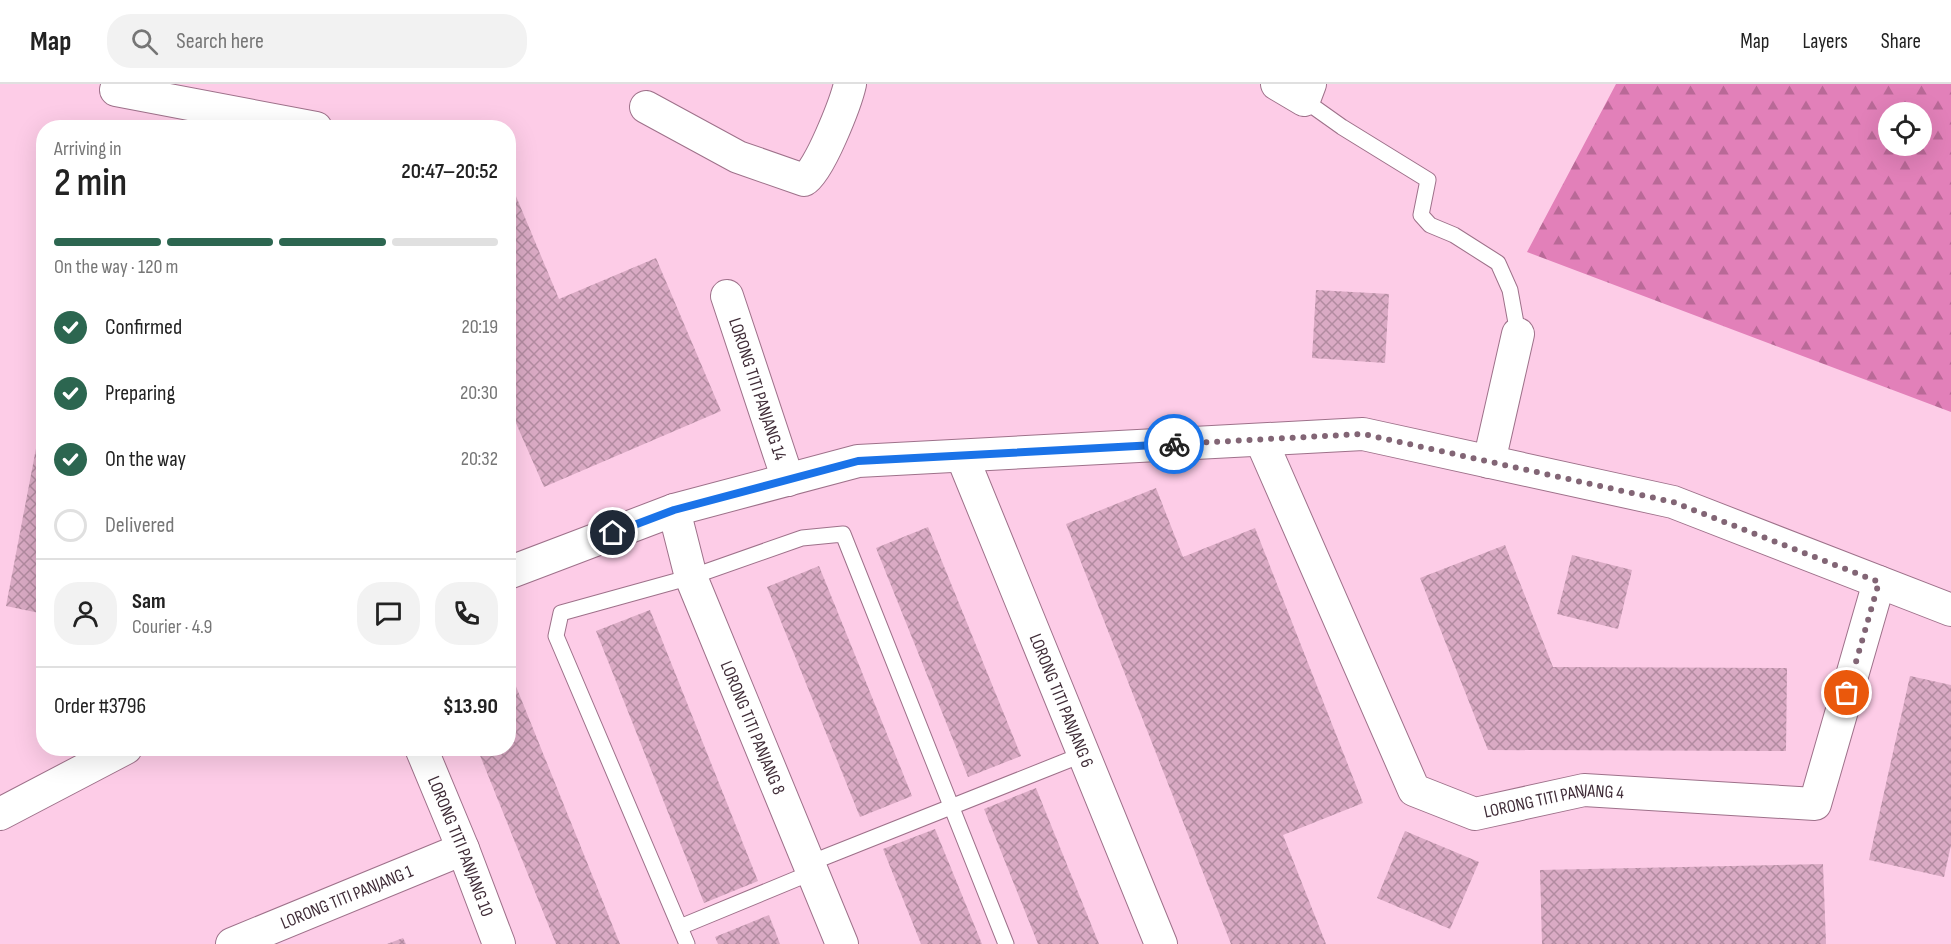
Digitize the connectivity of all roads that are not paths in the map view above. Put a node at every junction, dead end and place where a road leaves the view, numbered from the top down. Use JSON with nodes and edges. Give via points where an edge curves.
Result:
{"nodes":[{"id":1,"x":850,"y":84,"type":"edge"},
{"id":2,"x":1277,"y":84,"type":"edge"},
{"id":3,"x":116,"y":90,"type":"dead end"},
{"id":4,"x":1307,"y":92,"type":"edge"},
{"id":5,"x":646,"y":107,"type":"dead end"},
{"id":6,"x":274,"y":120,"type":"edge"},
{"id":7,"x":727,"y":296,"type":"dead end"},
{"id":8,"x":1518,"y":333,"type":"joint"},
{"id":9,"x":1261,"y":440,"type":"junction"},
{"id":10,"x":962,"y":456,"type":"junction"},
{"id":11,"x":1489,"y":462,"type":"junction"},
{"id":12,"x":788,"y":480,"type":"junction"},
{"id":13,"x":674,"y":510,"type":"junction"},
{"id":14,"x":516,"y":567,"type":"edge"},
{"id":15,"x":691,"y":577,"type":"junction"},
{"id":16,"x":1879,"y":582,"type":"junction"},
{"id":17,"x":1951,"y":610,"type":"edge"},
{"id":18,"x":1084,"y":754,"type":"junction"},
{"id":19,"x":111,"y":756,"type":"edge"},
{"id":20,"x":425,"y":756,"type":"edge"},
{"id":21,"x":951,"y":807,"type":"junction"},
{"id":22,"x":0,"y":814,"type":"edge"},
{"id":23,"x":463,"y":849,"type":"junction"},
{"id":24,"x":812,"y":868,"type":"junction"},
{"id":25,"x":680,"y":927,"type":"junction"},
{"id":26,"x":232,"y":944,"type":"edge"},
{"id":27,"x":500,"y":944,"type":"edge"},
{"id":28,"x":687,"y":944,"type":"edge"},
{"id":29,"x":842,"y":944,"type":"edge"},
{"id":30,"x":1006,"y":944,"type":"edge"},
{"id":31,"x":1161,"y":944,"type":"edge"}],
"edges":[{"from":1,"to":5,"type":"street","via":[[824,150],[804,180],[738,157]]},
{"from":2,"to":4,"type":"street"},
{"from":3,"to":6,"type":"street"},
{"from":4,"to":8,"type":"lane","via":[[1342,126],[1428,180],[1421,215],[1430,225],[1498,263],[1510,290]]},
{"from":7,"to":12,"type":"street","name":"LORONG TITI PANJANG 14"},
{"from":8,"to":11,"type":"street"},
{"from":9,"to":10,"type":"street"},
{"from":9,"to":11,"type":"street","via":[[1363,434]]},
{"from":9,"to":16,"type":"street","name":"LORONG TITI PANJANG 4","via":[[1414,790],[1475,814],[1584,790],[1815,804]]},
{"from":10,"to":12,"type":"street","via":[[858,461]]},
{"from":10,"to":18,"type":"street","name":"LORONG TITI PANJANG 6"},
{"from":11,"to":16,"type":"street","via":[[1673,502]]},
{"from":12,"to":13,"type":"street"},
{"from":13,"to":14,"type":"street"},
{"from":13,"to":15,"type":"street","name":"LORONG TITI PANJANG 8"},
{"from":15,"to":21,"type":"lane","via":[[802,538],[843,534]]},
{"from":15,"to":24,"type":"street","name":"LORONG TITI PANJANG 8"},
{"from":15,"to":25,"type":"lane","via":[[561,613],[556,636]]},
{"from":16,"to":17,"type":"street"},
{"from":18,"to":21,"type":"lane"},
{"from":18,"to":31,"type":"street","name":"LORONG TITI PANJANG 6"},
{"from":19,"to":22,"type":"street"},
{"from":20,"to":23,"type":"street","name":"LORONG TITI PANJANG 10"},
{"from":21,"to":24,"type":"lane"},
{"from":21,"to":30,"type":"lane"},
{"from":23,"to":26,"type":"street","name":"LORONG TITI PANJANG 1"},
{"from":23,"to":27,"type":"street","name":"LORONG TITI PANJANG 10"},
{"from":24,"to":25,"type":"lane"},
{"from":24,"to":29,"type":"street","name":"LORONG TITI PANJANG 8"},
{"from":25,"to":28,"type":"lane"}]}
